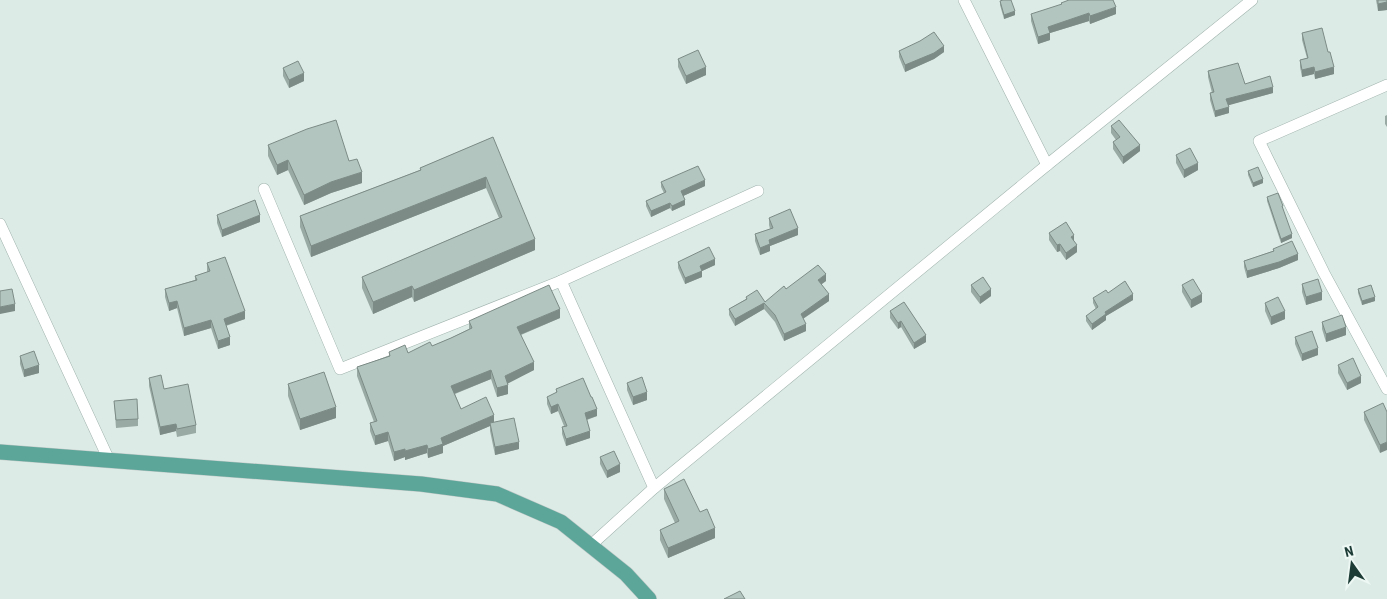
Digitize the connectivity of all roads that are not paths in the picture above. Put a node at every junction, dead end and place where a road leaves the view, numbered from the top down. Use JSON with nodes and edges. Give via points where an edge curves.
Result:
{"nodes":[{"id":1,"x":964,"y":0,"type":"edge"},
{"id":2,"x":1252,"y":0,"type":"edge"},
{"id":3,"x":1387,"y":84,"type":"edge"},
{"id":4,"x":1047,"y":165,"type":"junction"},
{"id":5,"x":264,"y":189,"type":"dead end"},
{"id":6,"x":758,"y":191,"type":"dead end"},
{"id":7,"x":0,"y":224,"type":"edge"},
{"id":8,"x":561,"y":281,"type":"junction"},
{"id":9,"x":1387,"y":389,"type":"edge"},
{"id":10,"x":0,"y":452,"type":"edge"},
{"id":11,"x":109,"y":460,"type":"junction"},
{"id":12,"x":654,"y":488,"type":"junction"},
{"id":13,"x":590,"y":546,"type":"junction"},
{"id":14,"x":649,"y":599,"type":"edge"}],
"edges":[{"from":1,"to":4,"type":"street"},
{"from":2,"to":4,"type":"street"},
{"from":3,"to":9,"type":"street","via":[[1259,141],[1324,273]]},
{"from":4,"to":12,"type":"street"},
{"from":5,"to":8,"type":"street","via":[[340,369]]},
{"from":6,"to":8,"type":"street"},
{"from":7,"to":11,"type":"street"},
{"from":8,"to":12,"type":"street"},
{"from":10,"to":11,"type":"main road"},
{"from":11,"to":13,"type":"main road","via":[[421,484],[498,494],[561,522]]},
{"from":12,"to":13,"type":"street"},
{"from":13,"to":14,"type":"main road","via":[[626,574]]}]}
